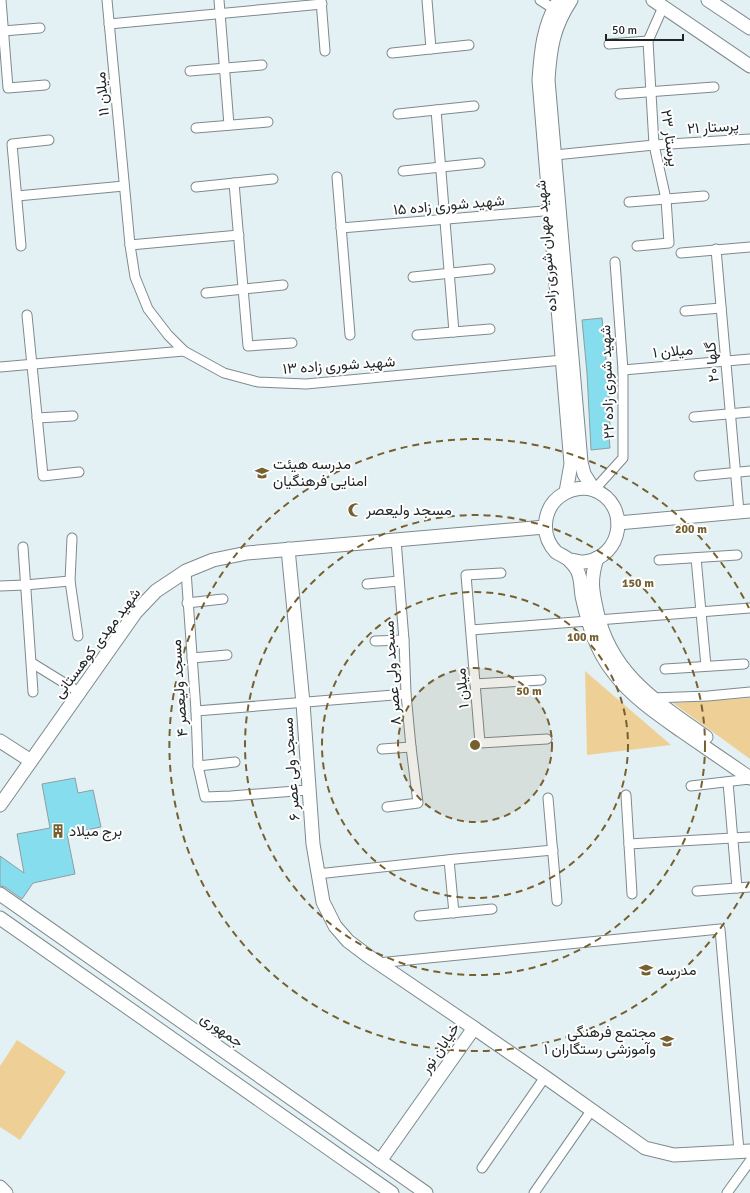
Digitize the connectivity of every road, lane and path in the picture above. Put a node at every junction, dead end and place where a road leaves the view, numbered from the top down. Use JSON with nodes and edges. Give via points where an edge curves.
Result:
{"nodes":[{"id":1,"x":1,"y":0,"type":"edge"},
{"id":2,"x":107,"y":0,"type":"edge"},
{"id":3,"x":219,"y":0,"type":"edge"},
{"id":4,"x":427,"y":0,"type":"edge"},
{"id":5,"x":540,"y":0,"type":"edge"},
{"id":6,"x":571,"y":0,"type":"edge"},
{"id":7,"x":708,"y":0,"type":"edge"},
{"id":8,"x":322,"y":2,"type":"edge"},
{"id":9,"x":658,"y":3,"type":"edge"},
{"id":10,"x":556,"y":5,"type":"edge"},
{"id":11,"x":220,"y":14,"type":"junction"},
{"id":12,"x":109,"y":24,"type":"junction"},
{"id":13,"x":40,"y":28,"type":"dead end"},
{"id":14,"x":750,"y":28,"type":"edge"},
{"id":15,"x":3,"y":31,"type":"junction"},
{"id":16,"x":648,"y":41,"type":"junction"},
{"id":17,"x":609,"y":44,"type":"dead end"},
{"id":18,"x":469,"y":45,"type":"dead end"},
{"id":19,"x":431,"y":49,"type":"junction"},
{"id":20,"x":325,"y":51,"type":"dead end"},
{"id":21,"x":392,"y":53,"type":"dead end"},
{"id":22,"x":262,"y":65,"type":"dead end"},
{"id":23,"x":750,"y":66,"type":"edge"},
{"id":24,"x":224,"y":68,"type":"junction"},
{"id":25,"x":190,"y":71,"type":"dead end"},
{"id":26,"x":45,"y":85,"type":"dead end"},
{"id":27,"x":714,"y":87,"type":"dead end"},
{"id":28,"x":650,"y":93,"type":"junction"},
{"id":29,"x":620,"y":94,"type":"dead end"},
{"id":30,"x":474,"y":106,"type":"dead end"},
{"id":31,"x":436,"y":110,"type":"junction"},
{"id":32,"x":398,"y":114,"type":"dead end"},
{"id":33,"x":268,"y":122,"type":"dead end"},
{"id":34,"x":229,"y":126,"type":"junction"},
{"id":35,"x":196,"y":128,"type":"dead end"},
{"id":36,"x":750,"y":138,"type":"edge"},
{"id":37,"x":49,"y":140,"type":"dead end"},
{"id":38,"x":654,"y":145,"type":"junction"},
{"id":39,"x":555,"y":155,"type":"junction"},
{"id":40,"x":480,"y":163,"type":"dead end"},
{"id":41,"x":441,"y":167,"type":"junction"},
{"id":42,"x":403,"y":171,"type":"dead end"},
{"id":43,"x":337,"y":177,"type":"dead end"},
{"id":44,"x":273,"y":179,"type":"dead end"},
{"id":45,"x":234,"y":183,"type":"junction"},
{"id":46,"x":124,"y":186,"type":"junction"},
{"id":47,"x":196,"y":187,"type":"dead end"},
{"id":48,"x":17,"y":196,"type":"junction"},
{"id":49,"x":704,"y":196,"type":"dead end"},
{"id":50,"x":666,"y":199,"type":"junction"},
{"id":51,"x":629,"y":202,"type":"dead end"},
{"id":52,"x":555,"y":210,"type":"junction"},
{"id":53,"x":445,"y":219,"type":"junction"},
{"id":54,"x":341,"y":228,"type":"junction"},
{"id":55,"x":239,"y":235,"type":"junction"},
{"id":56,"x":130,"y":245,"type":"junction"},
{"id":57,"x":21,"y":246,"type":"dead end"},
{"id":58,"x":637,"y":246,"type":"dead end"},
{"id":59,"x":750,"y":247,"type":"edge"},
{"id":60,"x":716,"y":250,"type":"junction"},
{"id":61,"x":680,"y":253,"type":"dead end"},
{"id":62,"x":615,"y":262,"type":"dead end"},
{"id":63,"x":490,"y":269,"type":"dead end"},
{"id":64,"x":450,"y":273,"type":"junction"},
{"id":65,"x":413,"y":277,"type":"dead end"},
{"id":66,"x":283,"y":285,"type":"dead end"},
{"id":67,"x":244,"y":289,"type":"junction"},
{"id":68,"x":206,"y":293,"type":"dead end"},
{"id":69,"x":721,"y":308,"type":"junction"},
{"id":70,"x":685,"y":311,"type":"dead end"},
{"id":71,"x":27,"y":315,"type":"dead end"},
{"id":72,"x":490,"y":329,"type":"dead end"},
{"id":73,"x":454,"y":332,"type":"junction"},
{"id":74,"x":350,"y":335,"type":"dead end"},
{"id":75,"x":417,"y":335,"type":"dead end"},
{"id":76,"x":292,"y":343,"type":"dead end"},
{"id":77,"x":184,"y":351,"type":"junction"},
{"id":78,"x":750,"y":359,"type":"edge"},
{"id":79,"x":567,"y":360,"type":"junction"},
{"id":80,"x":726,"y":361,"type":"junction"},
{"id":81,"x":32,"y":364,"type":"junction"},
{"id":82,"x":0,"y":367,"type":"edge"},
{"id":83,"x":623,"y":370,"type":"junction"},
{"id":84,"x":750,"y":412,"type":"edge"},
{"id":85,"x":730,"y":414,"type":"junction"},
{"id":86,"x":73,"y":416,"type":"dead end"},
{"id":87,"x":694,"y":417,"type":"dead end"},
{"id":88,"x":37,"y":418,"type":"junction"},
{"id":89,"x":750,"y":471,"type":"edge"},
{"id":90,"x":79,"y":472,"type":"dead end"},
{"id":91,"x":735,"y":472,"type":"junction"},
{"id":92,"x":699,"y":476,"type":"dead end"},
{"id":93,"x":594,"y":490,"type":"junction"},
{"id":94,"x":566,"y":492,"type":"junction"},
{"id":95,"x":744,"y":511,"type":"edge"},
{"id":96,"x":618,"y":523,"type":"junction"},
{"id":97,"x":545,"y":527,"type":"junction"},
{"id":98,"x":72,"y":538,"type":"dead end"},
{"id":99,"x":396,"y":540,"type":"junction"},
{"id":100,"x":23,"y":547,"type":"dead end"},
{"id":101,"x":288,"y":549,"type":"junction"},
{"id":102,"x":737,"y":555,"type":"dead end"},
{"id":103,"x":597,"y":558,"type":"junction"},
{"id":104,"x":696,"y":558,"type":"junction"},
{"id":105,"x":569,"y":560,"type":"junction"},
{"id":106,"x":658,"y":560,"type":"dead end"},
{"id":107,"x":186,"y":571,"type":"junction"},
{"id":108,"x":501,"y":573,"type":"dead end"},
{"id":109,"x":70,"y":581,"type":"junction"},
{"id":110,"x":399,"y":581,"type":"junction"},
{"id":111,"x":367,"y":584,"type":"dead end"},
{"id":112,"x":26,"y":585,"type":"junction"},
{"id":113,"x":0,"y":586,"type":"edge"},
{"id":114,"x":223,"y":599,"type":"dead end"},
{"id":115,"x":187,"y":602,"type":"junction"},
{"id":116,"x":750,"y":608,"type":"edge"},
{"id":117,"x":701,"y":612,"type":"junction"},
{"id":118,"x":593,"y":620,"type":"junction"},
{"id":119,"x":471,"y":630,"type":"junction"},
{"id":120,"x":78,"y":636,"type":"dead end"},
{"id":121,"x":404,"y":640,"type":"junction"},
{"id":122,"x":374,"y":641,"type":"dead end"},
{"id":123,"x":227,"y":655,"type":"dead end"},
{"id":124,"x":192,"y":658,"type":"junction"},
{"id":125,"x":32,"y":663,"type":"junction"},
{"id":126,"x":744,"y":664,"type":"dead end"},
{"id":127,"x":706,"y":666,"type":"junction"},
{"id":128,"x":666,"y":669,"type":"dead end"},
{"id":129,"x":541,"y":680,"type":"dead end"},
{"id":130,"x":475,"y":684,"type":"junction"},
{"id":131,"x":33,"y":692,"type":"dead end"},
{"id":132,"x":79,"y":692,"type":"junction"},
{"id":133,"x":750,"y":692,"type":"edge"},
{"id":134,"x":406,"y":694,"type":"junction"},
{"id":135,"x":652,"y":698,"type":"junction"},
{"id":136,"x":303,"y":703,"type":"junction"},
{"id":137,"x":196,"y":712,"type":"junction"},
{"id":138,"x":548,"y":739,"type":"dead end"},
{"id":139,"x":0,"y":741,"type":"edge"},
{"id":140,"x":411,"y":747,"type":"junction"},
{"id":141,"x":382,"y":749,"type":"dead end"},
{"id":142,"x":30,"y":761,"type":"junction"},
{"id":143,"x":235,"y":762,"type":"dead end"},
{"id":144,"x":198,"y":766,"type":"junction"},
{"id":145,"x":750,"y":768,"type":"edge"},
{"id":146,"x":750,"y":779,"type":"edge"},
{"id":147,"x":728,"y":782,"type":"junction"},
{"id":148,"x":691,"y":786,"type":"dead end"},
{"id":149,"x":308,"y":790,"type":"junction"},
{"id":150,"x":626,"y":795,"type":"dead end"},
{"id":151,"x":548,"y":798,"type":"dead end"},
{"id":152,"x":0,"y":805,"type":"edge"},
{"id":153,"x":387,"y":807,"type":"dead end"},
{"id":154,"x":750,"y":837,"type":"edge"},
{"id":155,"x":733,"y":838,"type":"junction"},
{"id":156,"x":629,"y":844,"type":"junction"},
{"id":157,"x":552,"y":850,"type":"junction"},
{"id":158,"x":449,"y":860,"type":"junction"},
{"id":159,"x":317,"y":874,"type":"junction"},
{"id":160,"x":750,"y":887,"type":"edge"},
{"id":161,"x":737,"y":888,"type":"junction"},
{"id":162,"x":697,"y":891,"type":"dead end"},
{"id":163,"x":0,"y":894,"type":"edge"},
{"id":164,"x":632,"y":894,"type":"dead end"},
{"id":165,"x":557,"y":901,"type":"dead end"},
{"id":166,"x":492,"y":909,"type":"dead end"},
{"id":167,"x":454,"y":913,"type":"junction"},
{"id":168,"x":419,"y":916,"type":"dead end"},
{"id":169,"x":0,"y":918,"type":"edge"},
{"id":170,"x":378,"y":963,"type":"junction"},
{"id":171,"x":474,"y":1028,"type":"junction"},
{"id":172,"x":545,"y":1077,"type":"junction"},
{"id":173,"x":591,"y":1111,"type":"junction"},
{"id":174,"x":744,"y":1151,"type":"edge"},
{"id":175,"x":380,"y":1161,"type":"junction"},
{"id":176,"x":750,"y":1161,"type":"edge"},
{"id":177,"x":482,"y":1168,"type":"dead end"},
{"id":178,"x":0,"y":1187,"type":"edge"},
{"id":179,"x":6,"y":1193,"type":"edge"},
{"id":180,"x":392,"y":1193,"type":"edge"},
{"id":181,"x":426,"y":1193,"type":"edge"},
{"id":182,"x":534,"y":1193,"type":"edge"},
{"id":183,"x":727,"y":1193,"type":"edge"}],
"edges":[{"from":1,"to":15,"type":"street"},
{"from":2,"to":12,"type":"street","name":"میلان ۱۱"},
{"from":3,"to":11,"type":"street"},
{"from":4,"to":19,"type":"street"},
{"from":5,"to":10,"type":"street"},
{"from":6,"to":39,"type":"street","name":"شهید مهران شوری زاده","via":[[553,36],[550,57],[548,80]]},
{"from":7,"to":14,"type":"street"},
{"from":8,"to":11,"type":"street"},
{"from":8,"to":20,"type":"street"},
{"from":9,"to":16,"type":"street","name":"پرستار ۲۳"},
{"from":9,"to":23,"type":"street"},
{"from":10,"to":52,"type":"street","name":"شهید مهران شوری زاده","via":[[544,33],[539,80]]},
{"from":11,"to":12,"type":"street"},
{"from":11,"to":24,"type":"street"},
{"from":12,"to":46,"type":"street","name":"میلان ۱۱"},
{"from":13,"to":15,"type":"street"},
{"from":15,"to":26,"type":"street","via":[[8,88]]},
{"from":16,"to":17,"type":"street"},
{"from":16,"to":28,"type":"street","name":"پرستار ۲۳"},
{"from":18,"to":19,"type":"street"},
{"from":19,"to":21,"type":"street"},
{"from":22,"to":24,"type":"street"},
{"from":24,"to":25,"type":"street"},
{"from":24,"to":34,"type":"street"},
{"from":27,"to":28,"type":"street"},
{"from":28,"to":29,"type":"street"},
{"from":28,"to":38,"type":"street","name":"پرستار ۲۳"},
{"from":30,"to":31,"type":"street"},
{"from":31,"to":32,"type":"street"},
{"from":31,"to":41,"type":"street"},
{"from":33,"to":34,"type":"street"},
{"from":34,"to":35,"type":"street"},
{"from":36,"to":38,"type":"street","name":"پرستار ۲۱"},
{"from":37,"to":48,"type":"street","via":[[12,144]]},
{"from":38,"to":39,"type":"street","name":"پرستار ۲۱"},
{"from":38,"to":50,"type":"street","name":"پرستار ۲۳"},
{"from":39,"to":52,"type":"street","name":"شهید مهران شوری زاده"},
{"from":40,"to":41,"type":"street"},
{"from":41,"to":42,"type":"street"},
{"from":41,"to":53,"type":"street"},
{"from":43,"to":54,"type":"street"},
{"from":44,"to":45,"type":"street"},
{"from":45,"to":47,"type":"street"},
{"from":45,"to":55,"type":"street"},
{"from":46,"to":48,"type":"street"},
{"from":46,"to":56,"type":"street","name":"شهید شوری زاده ۱۳"},
{"from":48,"to":57,"type":"street"},
{"from":49,"to":50,"type":"street"},
{"from":50,"to":51,"type":"street"},
{"from":50,"to":58,"type":"street","name":"پرستار ۲۳","via":[[669,244]]},
{"from":52,"to":53,"type":"street","name":"شهید شوری زاده ۱۵"},
{"from":52,"to":79,"type":"street","name":"شهید مهران شوری زاده"},
{"from":53,"to":54,"type":"street","name":"شهید شوری زاده ۱۵"},
{"from":53,"to":64,"type":"street"},
{"from":54,"to":74,"type":"street"},
{"from":55,"to":56,"type":"street"},
{"from":55,"to":67,"type":"street"},
{"from":56,"to":77,"type":"street","name":"شهید شوری زاده ۱۳","via":[[135,277],[148,309]]},
{"from":59,"to":60,"type":"street"},
{"from":60,"to":61,"type":"street"},
{"from":60,"to":69,"type":"street","name":"گلها ۲۰"},
{"from":62,"to":83,"type":"street","name":"شهید شوری زاده ۲۲"},
{"from":63,"to":64,"type":"street"},
{"from":64,"to":65,"type":"street"},
{"from":64,"to":73,"type":"street"},
{"from":66,"to":67,"type":"street"},
{"from":67,"to":68,"type":"street"},
{"from":67,"to":76,"type":"street","via":[[248,346]]},
{"from":69,"to":70,"type":"street"},
{"from":69,"to":80,"type":"street","name":"گلها ۲۰"},
{"from":71,"to":81,"type":"street"},
{"from":72,"to":73,"type":"street"},
{"from":73,"to":75,"type":"street"},
{"from":77,"to":79,"type":"street","name":"شهید شوری زاده ۱۳","via":[[224,373],[258,382],[298,384]]},
{"from":77,"to":81,"type":"street"},
{"from":78,"to":80,"type":"street","name":"میلان ۱"},
{"from":79,"to":93,"type":"street","name":"شهید مهران شوری زاده","via":[[581,462],[584,474]]},
{"from":79,"to":94,"type":"street","name":"شهید مهران شوری زاده","via":[[571,464]]},
{"from":80,"to":83,"type":"street","name":"میلان ۱"},
{"from":80,"to":85,"type":"street","name":"گلها ۲۰"},
{"from":81,"to":82,"type":"street"},
{"from":81,"to":88,"type":"street"},
{"from":83,"to":93,"type":"street","name":"شهید شوری زاده ۲۲","via":[[623,458]]},
{"from":84,"to":85,"type":"street"},
{"from":85,"to":87,"type":"street"},
{"from":85,"to":91,"type":"street","name":"گلها ۲۰"},
{"from":86,"to":88,"type":"street"},
{"from":88,"to":90,"type":"street","via":[[43,476]]},
{"from":89,"to":91,"type":"street"},
{"from":91,"to":92,"type":"street"},
{"from":91,"to":95,"type":"street","name":"گلها ۲۰"},
{"from":93,"to":94,"type":"street","via":[[580,488]]},
{"from":93,"to":96,"type":"street","via":[[606,498],[615,509]]},
{"from":94,"to":97,"type":"street","via":[[554,500],[547,513]]},
{"from":95,"to":96,"type":"street"},
{"from":96,"to":103,"type":"street","via":[[616,537],[609,550]]},
{"from":97,"to":99,"type":"street","name":"شهید مهدی کوهستانی"},
{"from":97,"to":105,"type":"street","via":[[548,541],[557,552]]},
{"from":98,"to":109,"type":"street"},
{"from":99,"to":101,"type":"street","name":"شهید مهدی کوهستانی"},
{"from":99,"to":110,"type":"street","name":"مسجد ولی عصر ۸"},
{"from":100,"to":112,"type":"street"},
{"from":101,"to":107,"type":"street","name":"شهید مهدی کوهستانی","via":[[213,560]]},
{"from":101,"to":136,"type":"street","name":"مسجد ولی عصر ۶"},
{"from":102,"to":104,"type":"street"},
{"from":103,"to":105,"type":"street","via":[[583,562]]},
{"from":103,"to":118,"type":"street","via":[[592,574]]},
{"from":104,"to":106,"type":"street"},
{"from":104,"to":117,"type":"street"},
{"from":105,"to":118,"type":"street","via":[[579,574]]},
{"from":107,"to":115,"type":"street","name":"مسجد ولیعصر ۴"},
{"from":107,"to":132,"type":"street","name":"شهید مهدی کوهستانی","via":[[156,591],[136,612]]},
{"from":108,"to":119,"type":"street","name":"میلان ۱","via":[[466,575]]},
{"from":109,"to":112,"type":"street"},
{"from":109,"to":120,"type":"street"},
{"from":110,"to":111,"type":"street"},
{"from":110,"to":121,"type":"street","name":"مسجد ولی عصر ۸"},
{"from":112,"to":113,"type":"street"},
{"from":112,"to":125,"type":"street"},
{"from":114,"to":115,"type":"street"},
{"from":115,"to":124,"type":"street","name":"مسجد ولیعصر ۴"},
{"from":116,"to":117,"type":"street"},
{"from":117,"to":118,"type":"street"},
{"from":117,"to":127,"type":"street"},
{"from":118,"to":119,"type":"street"},
{"from":118,"to":135,"type":"street","via":[[622,668]]},
{"from":118,"to":146,"type":"street","via":[[598,648],[614,673],[634,694],[655,712]]},
{"from":119,"to":130,"type":"street","name":"میلان ۱"},
{"from":121,"to":122,"type":"street"},
{"from":121,"to":134,"type":"street","name":"مسجد ولی عصر ۸"},
{"from":123,"to":124,"type":"street"},
{"from":124,"to":137,"type":"street","name":"مسجد ولیعصر ۴"},
{"from":125,"to":131,"type":"street"},
{"from":125,"to":132,"type":"street"},
{"from":126,"to":127,"type":"street"},
{"from":127,"to":128,"type":"street"},
{"from":129,"to":130,"type":"street"},
{"from":130,"to":138,"type":"street","name":"میلان ۱","via":[[480,743]]},
{"from":132,"to":142,"type":"street","name":"شهید مهدی کوهستانی"},
{"from":133,"to":135,"type":"street"},
{"from":134,"to":136,"type":"street"},
{"from":134,"to":140,"type":"street","name":"مسجد ولی عصر ۸"},
{"from":135,"to":145,"type":"street"},
{"from":136,"to":137,"type":"street"},
{"from":136,"to":149,"type":"street","name":"مسجد ولی عصر ۶"},
{"from":137,"to":144,"type":"street","name":"مسجد ولیعصر ۴"},
{"from":139,"to":142,"type":"street"},
{"from":140,"to":141,"type":"street"},
{"from":140,"to":153,"type":"street","name":"مسجد ولی عصر ۸","via":[[418,804]]},
{"from":142,"to":152,"type":"street","name":"شهید مهدی کوهستانی"},
{"from":143,"to":144,"type":"street"},
{"from":144,"to":149,"type":"street","name":"مسجد ولیعصر ۴","via":[[205,797]]},
{"from":146,"to":147,"type":"street"},
{"from":147,"to":148,"type":"street"},
{"from":147,"to":155,"type":"street"},
{"from":149,"to":159,"type":"street","name":"مسجد ولی عصر ۶"},
{"from":150,"to":156,"type":"street"},
{"from":151,"to":157,"type":"street"},
{"from":154,"to":155,"type":"street"},
{"from":155,"to":156,"type":"street"},
{"from":155,"to":161,"type":"street"},
{"from":156,"to":164,"type":"street"},
{"from":157,"to":158,"type":"street"},
{"from":157,"to":165,"type":"street"},
{"from":158,"to":159,"type":"street"},
{"from":158,"to":167,"type":"street"},
{"from":159,"to":170,"type":"street","name":"مسجد ولی عصر ۶","via":[[323,902],[335,926],[348,941]]},
{"from":160,"to":161,"type":"street"},
{"from":161,"to":162,"type":"street"},
{"from":163,"to":175,"type":"street","name":"جمهوری"},
{"from":166,"to":167,"type":"street"},
{"from":167,"to":168,"type":"street"},
{"from":169,"to":180,"type":"street"},
{"from":170,"to":171,"type":"street","name":"خیابان نور"},
{"from":170,"to":174,"type":"street","via":[[720,929]]},
{"from":171,"to":172,"type":"street"},
{"from":171,"to":175,"type":"street","name":"خیابان نور"},
{"from":172,"to":173,"type":"street"},
{"from":172,"to":177,"type":"street"},
{"from":173,"to":174,"type":"street","via":[[645,1148],[674,1155]]},
{"from":173,"to":182,"type":"street"},
{"from":175,"to":181,"type":"street","name":"جمهوری"},
{"from":176,"to":183,"type":"street"},
{"from":178,"to":179,"type":"street"}]}
